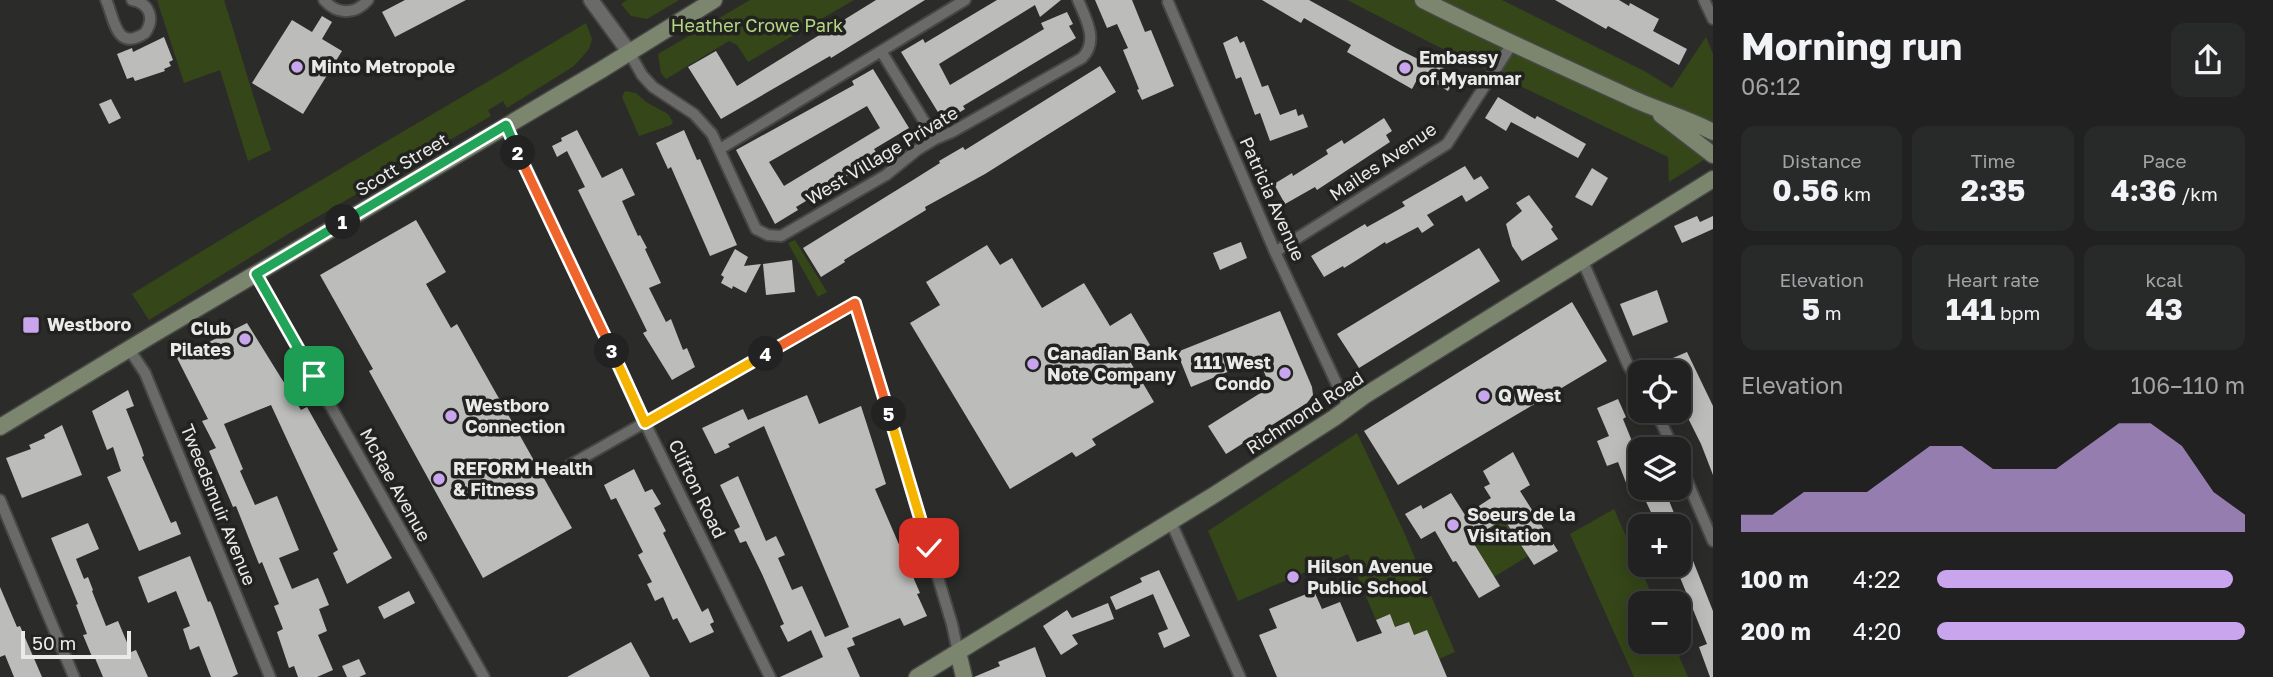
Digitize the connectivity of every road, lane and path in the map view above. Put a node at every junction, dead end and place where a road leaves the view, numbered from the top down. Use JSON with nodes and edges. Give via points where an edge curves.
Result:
{"nodes":[{"id":1,"x":131,"y":0,"type":"edge"},
{"id":2,"x":324,"y":0,"type":"edge"},
{"id":3,"x":368,"y":0,"type":"edge"},
{"id":4,"x":591,"y":0,"type":"edge"},
{"id":5,"x":715,"y":0,"type":"edge"},
{"id":6,"x":965,"y":0,"type":"edge"},
{"id":7,"x":1078,"y":0,"type":"edge"},
{"id":8,"x":1423,"y":0,"type":"edge"},
{"id":9,"x":1704,"y":0,"type":"edge"},
{"id":10,"x":107,"y":2,"type":"edge"},
{"id":11,"x":1168,"y":2,"type":"edge"},
{"id":12,"x":1713,"y":19,"type":"edge"},
{"id":13,"x":1512,"y":44,"type":"junction"},
{"id":14,"x":881,"y":51,"type":"junction"},
{"id":15,"x":629,"y":52,"type":"junction"},
{"id":16,"x":1645,"y":104,"type":"junction"},
{"id":17,"x":506,"y":125,"type":"junction"},
{"id":18,"x":1713,"y":132,"type":"edge"},
{"id":19,"x":935,"y":139,"type":"junction"},
{"id":20,"x":720,"y":149,"type":"junction"},
{"id":21,"x":1713,"y":155,"type":"edge"},
{"id":22,"x":1713,"y":179,"type":"edge"},
{"id":23,"x":1275,"y":252,"type":"junction"},
{"id":24,"x":1583,"y":262,"type":"junction"},
{"id":25,"x":256,"y":274,"type":"junction"},
{"id":26,"x":129,"y":349,"type":"junction"},
{"id":27,"x":1628,"y":365,"type":"edge"},
{"id":28,"x":1348,"y":408,"type":"junction"},
{"id":29,"x":645,"y":423,"type":"junction"},
{"id":30,"x":0,"y":427,"type":"edge"},
{"id":31,"x":570,"y":465,"type":"dead end"},
{"id":32,"x":1691,"y":490,"type":"edge"},
{"id":33,"x":0,"y":500,"type":"edge"},
{"id":34,"x":1170,"y":520,"type":"junction"},
{"id":35,"x":1713,"y":541,"type":"edge"},
{"id":36,"x":958,"y":652,"type":"junction"},
{"id":37,"x":74,"y":677,"type":"edge"},
{"id":38,"x":270,"y":677,"type":"edge"},
{"id":39,"x":484,"y":677,"type":"edge"},
{"id":40,"x":770,"y":677,"type":"edge"},
{"id":41,"x":917,"y":677,"type":"edge"},
{"id":42,"x":964,"y":677,"type":"edge"},
{"id":43,"x":1240,"y":677,"type":"edge"}],
"edges":[{"from":1,"to":10,"type":"street"},
{"from":1,"to":10,"type":"street","via":[[148,8],[151,21],[145,33],[133,38],[116,30]]},
{"from":2,"to":3,"type":"street","via":[[346,12],[359,9]]},
{"from":4,"to":15,"type":"street"},
{"from":5,"to":15,"type":"main road","name":"Scott Street"},
{"from":6,"to":14,"type":"street"},
{"from":7,"to":19,"type":"street","name":"West Village Private","via":[[1091,32],[1090,46],[1082,58]]},
{"from":8,"to":13,"type":"main road"},
{"from":9,"to":12,"type":"street"},
{"from":11,"to":23,"type":"street","name":"Patricia Avenue"},
{"from":13,"to":16,"type":"main road"},
{"from":13,"to":23,"type":"street","name":"Mailes Avenue","via":[[1447,144]]},
{"from":14,"to":19,"type":"street"},
{"from":14,"to":20,"type":"street"},
{"from":15,"to":17,"type":"main road","name":"Scott Street"},
{"from":15,"to":20,"type":"street","name":"West Village Private","via":[[653,87],[703,122]]},
{"from":16,"to":18,"type":"main road"},
{"from":16,"to":21,"type":"main road"},
{"from":17,"to":25,"type":"main road","name":"Scott Street"},
{"from":17,"to":29,"type":"street","name":"Clifton Road"},
{"from":19,"to":20,"type":"street","name":"West Village Private","via":[[886,174],[787,234],[774,237],[752,223]]},
{"from":22,"to":24,"type":"main road","name":"Richmond Road"},
{"from":23,"to":28,"type":"street","name":"Patricia Avenue"},
{"from":24,"to":27,"type":"street"},
{"from":24,"to":28,"type":"main road","name":"Richmond Road"},
{"from":25,"to":26,"type":"main road","name":"Scott Street"},
{"from":25,"to":39,"type":"street","name":"McRae Avenue"},
{"from":26,"to":30,"type":"main road","name":"Scott Street"},
{"from":26,"to":38,"type":"street","name":"Tweedsmuir Avenue","via":[[145,373]]},
{"from":28,"to":34,"type":"main road","name":"Richmond Road"},
{"from":29,"to":31,"type":"street"},
{"from":29,"to":36,"type":"street","via":[[855,303]]},
{"from":29,"to":40,"type":"street","name":"Clifton Road"},
{"from":32,"to":35,"type":"street"},
{"from":33,"to":37,"type":"street"},
{"from":34,"to":36,"type":"main road","name":"Richmond Road"},
{"from":34,"to":43,"type":"street"},
{"from":36,"to":41,"type":"main road","name":"Richmond Road"},
{"from":36,"to":42,"type":"main road"}]}
